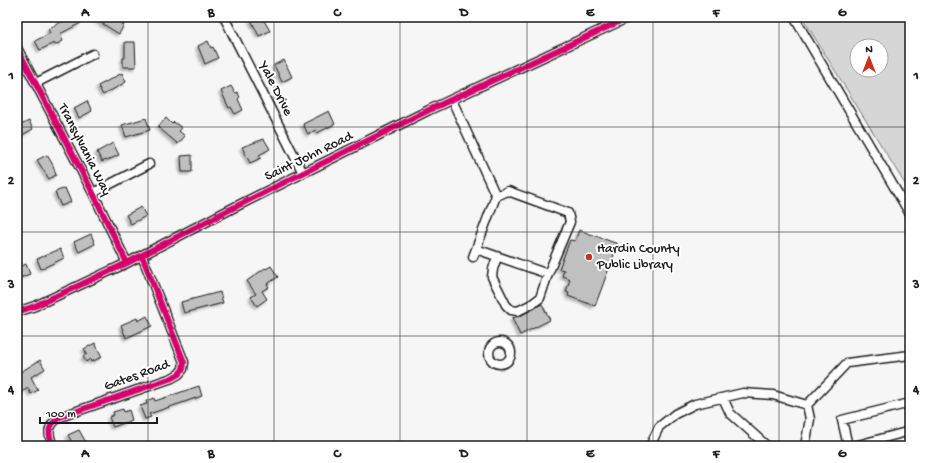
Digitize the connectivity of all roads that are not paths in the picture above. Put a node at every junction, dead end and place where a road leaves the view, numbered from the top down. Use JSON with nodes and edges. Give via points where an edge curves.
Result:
{"nodes":[{"id":1,"x":224,"y":17,"type":"edge"},
{"id":2,"x":624,"y":17,"type":"edge"},
{"id":3,"x":629,"y":17,"type":"edge"},
{"id":4,"x":794,"y":17,"type":"edge"},
{"id":5,"x":613,"y":24,"type":"junction"},
{"id":6,"x":17,"y":48,"type":"edge"},
{"id":7,"x":93,"y":54,"type":"dead end"},
{"id":8,"x":36,"y":83,"type":"junction"},
{"id":9,"x":452,"y":100,"type":"junction"},
{"id":10,"x":150,"y":164,"type":"dead end"},
{"id":11,"x":303,"y":173,"type":"junction"},
{"id":12,"x":93,"y":193,"type":"junction"},
{"id":13,"x":496,"y":196,"type":"junction"},
{"id":14,"x":910,"y":214,"type":"edge"},
{"id":15,"x":142,"y":256,"type":"junction"},
{"id":16,"x":497,"y":257,"type":"junction"},
{"id":17,"x":127,"y":263,"type":"junction"},
{"id":18,"x":548,"y":274,"type":"junction"},
{"id":19,"x":17,"y":312,"type":"edge"},
{"id":20,"x":910,"y":355,"type":"edge"},
{"id":21,"x":723,"y":398,"type":"junction"},
{"id":22,"x":910,"y":403,"type":"edge"},
{"id":23,"x":807,"y":405,"type":"junction"},
{"id":24,"x":910,"y":431,"type":"edge"},
{"id":25,"x":53,"y":446,"type":"edge"},
{"id":26,"x":651,"y":446,"type":"edge"},
{"id":27,"x":767,"y":446,"type":"edge"},
{"id":28,"x":805,"y":446,"type":"edge"},
{"id":29,"x":848,"y":446,"type":"edge"},
{"id":30,"x":854,"y":446,"type":"edge"}],
"edges":[{"from":1,"to":11,"type":"street","name":"Yale Drive"},
{"from":2,"to":5,"type":"street","name":"Saint John Road"},
{"from":3,"to":5,"type":"street","name":"Saint John Road"},
{"from":4,"to":14,"type":"street"},
{"from":5,"to":9,"type":"street","name":"Saint John Road"},
{"from":6,"to":8,"type":"street","name":"Transylvania Way"},
{"from":7,"to":8,"type":"street"},
{"from":8,"to":12,"type":"street","name":"Transylvania Way"},
{"from":9,"to":11,"type":"street","name":"Saint John Road"},
{"from":9,"to":13,"type":"street"},
{"from":10,"to":12,"type":"street"},
{"from":11,"to":15,"type":"street","name":"Saint John Road"},
{"from":12,"to":17,"type":"street","name":"Transylvania Way"},
{"from":13,"to":16,"type":"street","via":[[474,253]]},
{"from":13,"to":18,"type":"street","via":[[508,191],[568,213],[570,222]]},
{"from":15,"to":17,"type":"street","name":"Saint John Road"},
{"from":15,"to":25,"type":"street","name":"Gates Road","via":[[179,347],[184,362],[182,369],[172,378],[60,416],[51,424],[49,431]]},
{"from":16,"to":18,"type":"street"},
{"from":16,"to":18,"type":"street","via":[[492,277],[511,310],[518,311],[540,298]]},
{"from":17,"to":19,"type":"street","name":"Saint John Road"},
{"from":20,"to":23,"type":"street","via":[[847,363]]},
{"from":21,"to":23,"type":"street","via":[[743,393],[773,395]]},
{"from":21,"to":26,"type":"street","via":[[695,404],[675,414],[659,426]]},
{"from":21,"to":27,"type":"street","via":[[730,413]]},
{"from":22,"to":29,"type":"street","via":[[842,420]]},
{"from":23,"to":28,"type":"street","via":[[810,419]]},
{"from":24,"to":30,"type":"street"}]}
